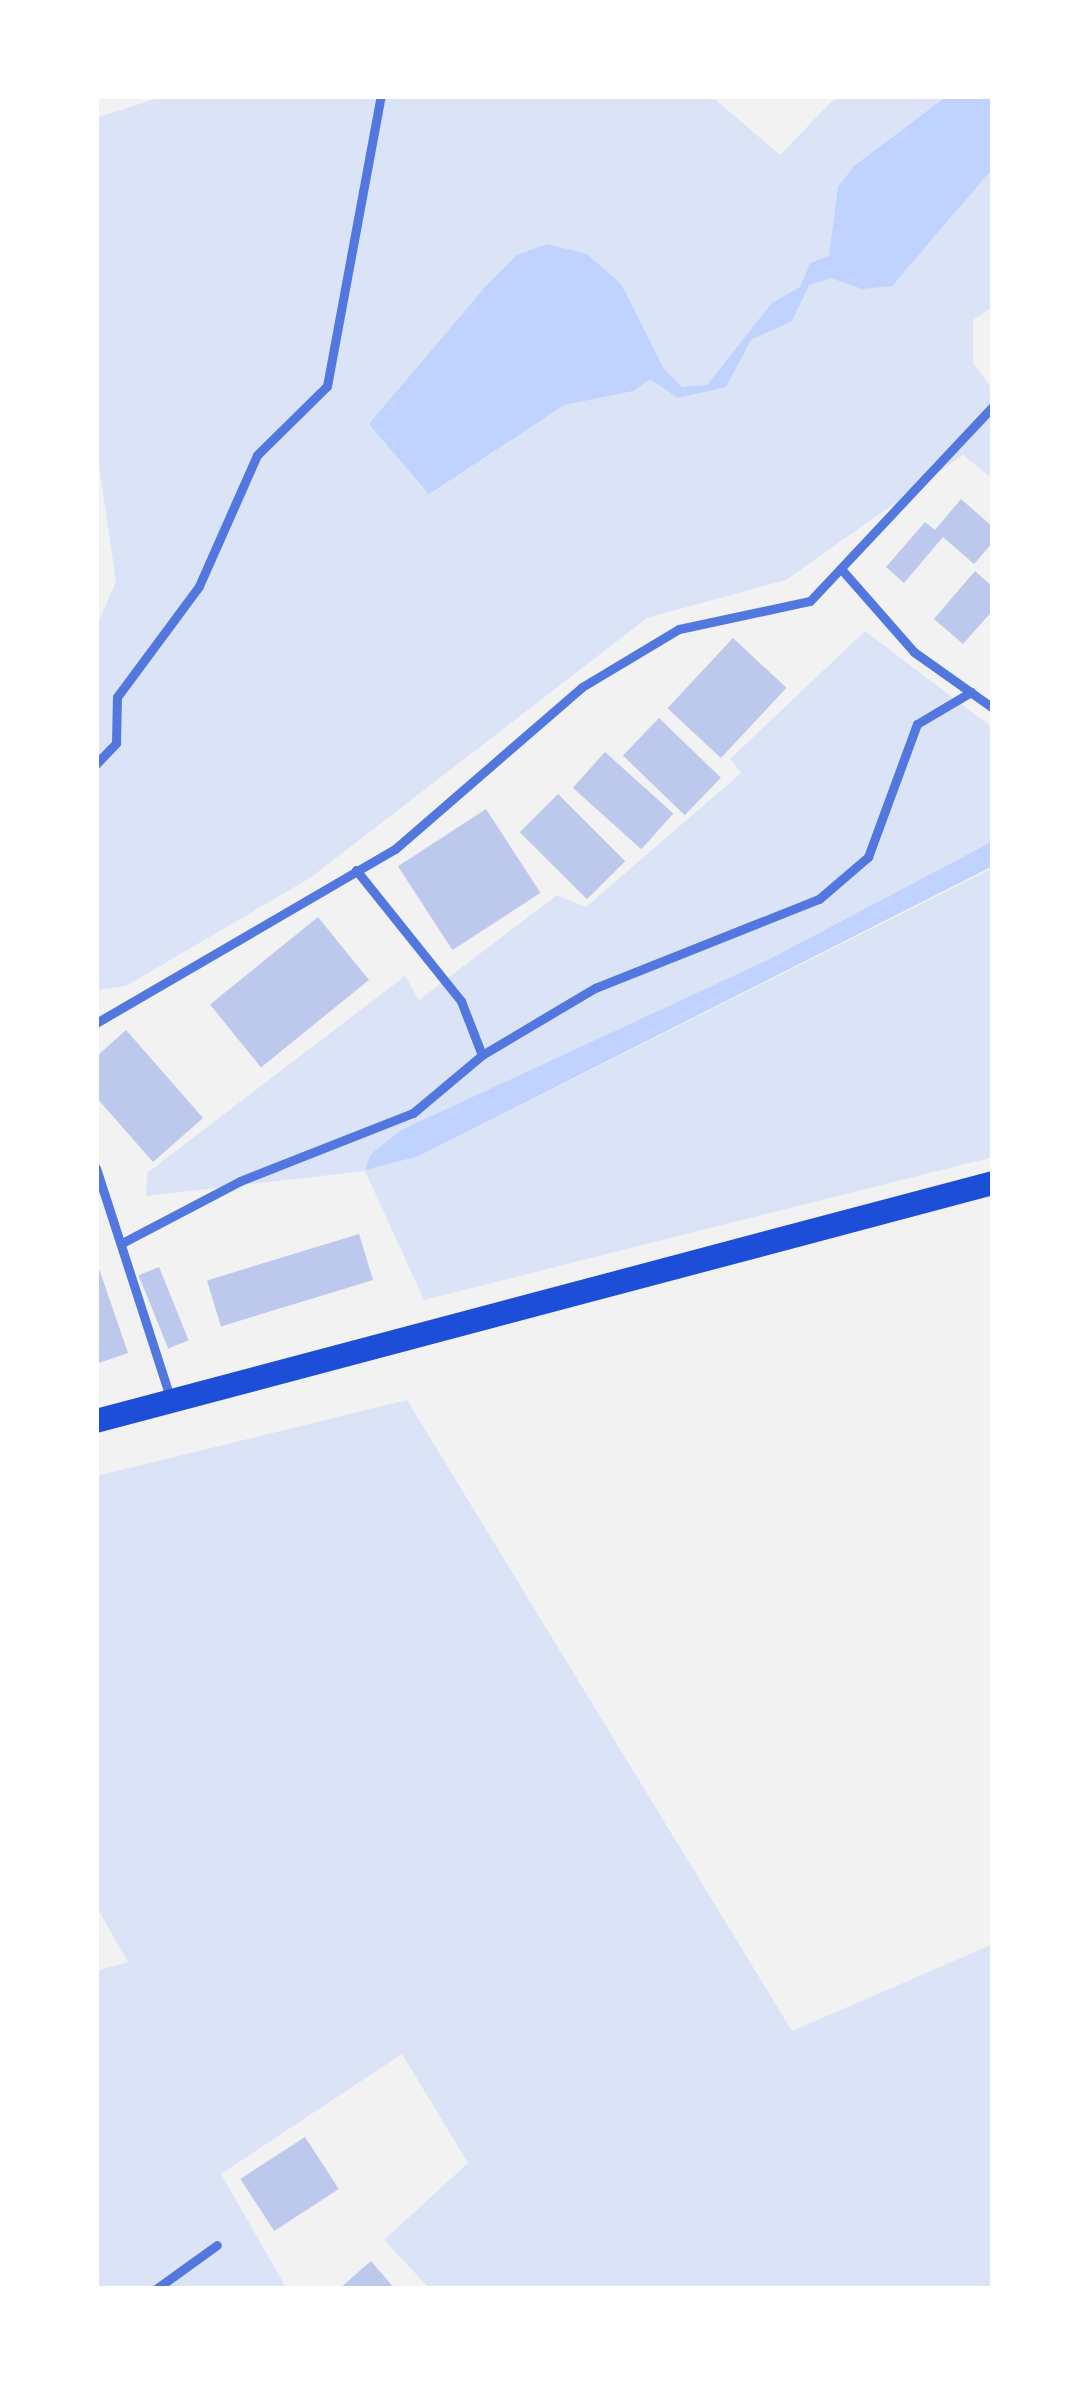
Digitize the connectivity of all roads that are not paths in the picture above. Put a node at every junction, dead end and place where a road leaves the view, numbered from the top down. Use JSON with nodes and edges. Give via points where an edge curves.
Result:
{"nodes":[{"id":1,"x":381,"y":96,"type":"edge"},
{"id":2,"x":993,"y":406,"type":"edge"},
{"id":3,"x":842,"y":570,"type":"junction"},
{"id":4,"x":970,"y":692,"type":"junction"},
{"id":5,"x":993,"y":708,"type":"edge"},
{"id":6,"x":96,"y":764,"type":"edge"},
{"id":7,"x":356,"y":870,"type":"junction"},
{"id":8,"x":96,"y":1023,"type":"edge"},
{"id":9,"x":482,"y":1055,"type":"junction"},
{"id":10,"x":96,"y":1168,"type":"edge"},
{"id":11,"x":993,"y":1183,"type":"edge"},
{"id":12,"x":122,"y":1243,"type":"junction"},
{"id":13,"x":171,"y":1401,"type":"junction"},
{"id":14,"x":96,"y":1421,"type":"edge"},
{"id":15,"x":217,"y":2245,"type":"dead end"},
{"id":16,"x":156,"y":2289,"type":"edge"}],
"edges":[{"from":1,"to":6,"type":"lane","via":[[327,386],[257,455],[199,586],[117,697],[116,743]]},
{"from":2,"to":3,"type":"lane"},
{"from":3,"to":4,"type":"lane","via":[[914,652]]},
{"from":3,"to":7,"type":"lane","via":[[810,601],[679,629],[582,687],[489,775]]},
{"from":4,"to":5,"type":"lane"},
{"from":4,"to":9,"type":"lane","via":[[917,724],[868,857],[818,899],[596,988]]},
{"from":7,"to":8,"type":"lane"},
{"from":7,"to":9,"type":"lane","via":[[460,1001]]},
{"from":9,"to":12,"type":"lane","via":[[413,1112],[240,1181]]},
{"from":10,"to":12,"type":"lane"},
{"from":11,"to":13,"type":"main road"},
{"from":12,"to":13,"type":"lane"},
{"from":13,"to":14,"type":"main road"},
{"from":15,"to":16,"type":"lane"}]}
